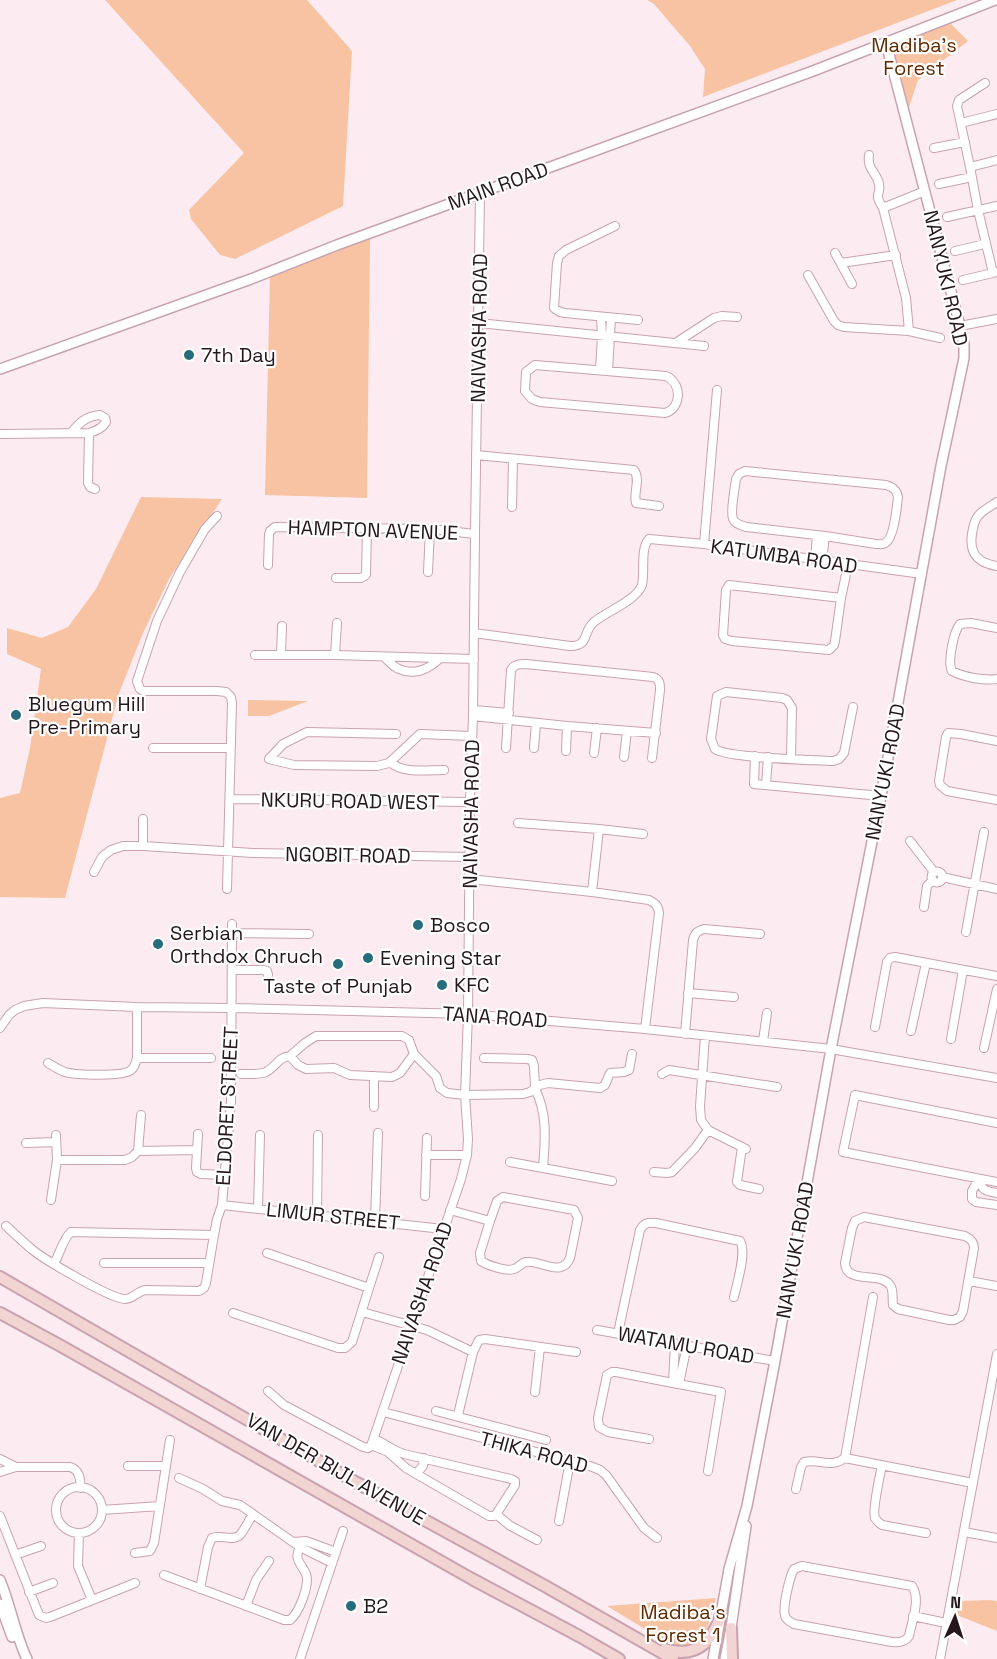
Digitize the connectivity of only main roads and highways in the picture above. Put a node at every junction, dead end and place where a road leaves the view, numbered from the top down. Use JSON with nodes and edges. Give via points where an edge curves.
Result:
{"nodes":[{"id":1,"x":0,"y":1277,"type":"edge"},
{"id":2,"x":0,"y":1313,"type":"edge"},
{"id":3,"x":592,"y":1613,"type":"junction"},
{"id":4,"x":721,"y":1615,"type":"road end"},
{"id":5,"x":731,"y":1628,"type":"road end"},
{"id":6,"x":619,"y":1659,"type":"edge"},
{"id":7,"x":672,"y":1659,"type":"edge"},
{"id":8,"x":732,"y":1659,"type":"edge"}],
"edges":[{"from":1,"to":3,"type":"main road","name":"VAN DER BIJL AVENUE"},
{"from":2,"to":6,"type":"main road","name":"VAN DER BIJL AVENUE"},
{"from":3,"to":4,"type":"main road","via":[[682,1654],[705,1645]]},
{"from":3,"to":7,"type":"main road","name":"VAN DER BIJL AVENUE"},
{"from":5,"to":8,"type":"main road"}]}
